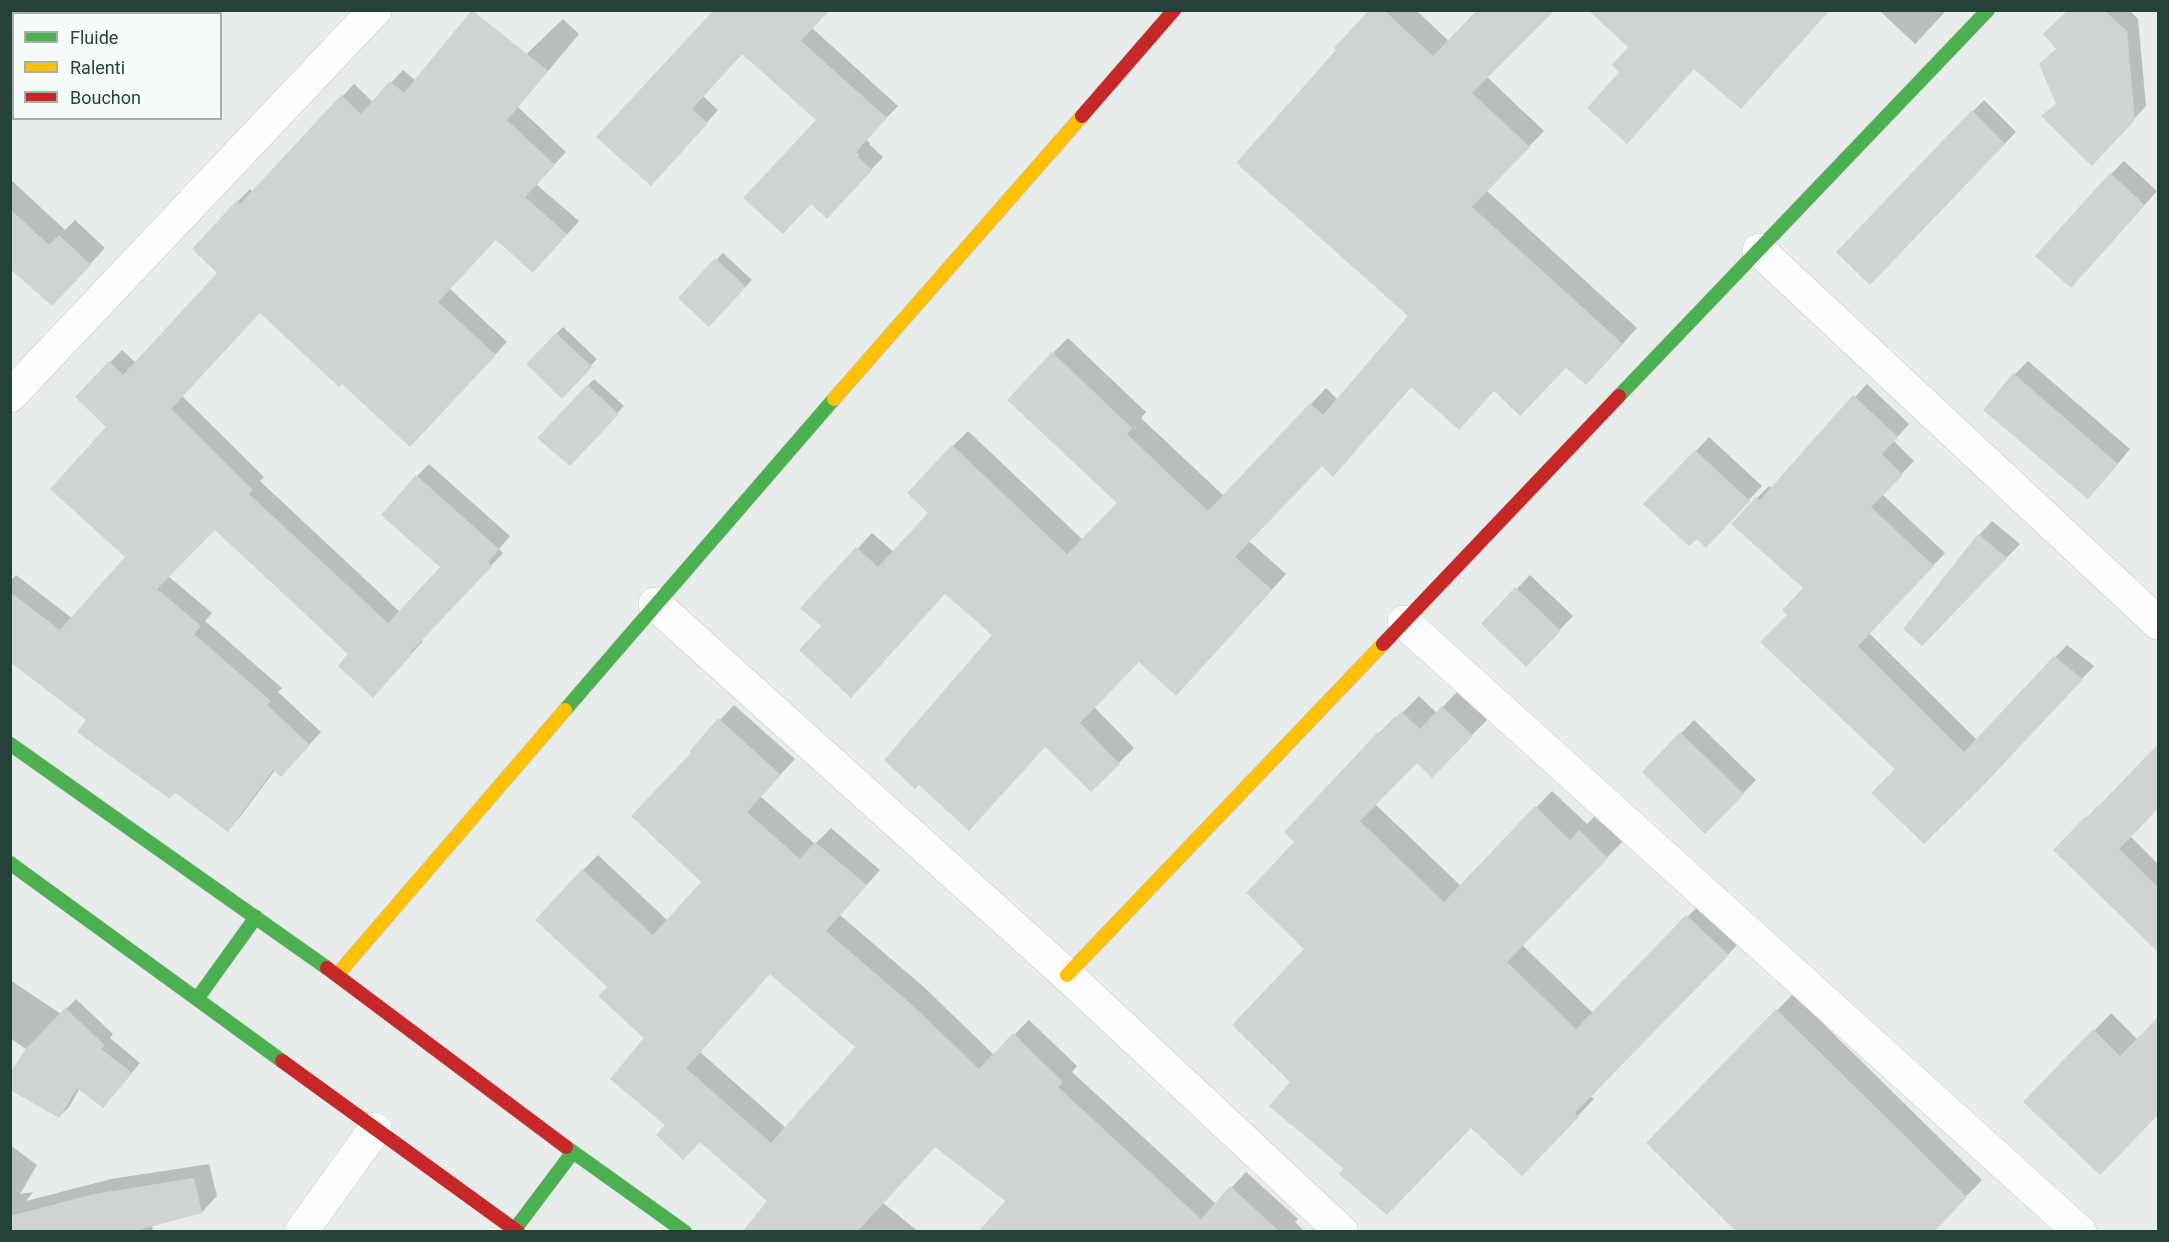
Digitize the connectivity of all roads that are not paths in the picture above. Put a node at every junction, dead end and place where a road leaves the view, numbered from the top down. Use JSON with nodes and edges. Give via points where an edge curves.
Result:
{"nodes":[{"id":1,"x":375,"y":10,"type":"edge"},
{"id":2,"x":1174,"y":10,"type":"edge"},
{"id":3,"x":1988,"y":10,"type":"edge"},
{"id":4,"x":1759,"y":250,"type":"junction"},
{"id":5,"x":10,"y":396,"type":"edge"},
{"id":6,"x":655,"y":604,"type":"junction"},
{"id":7,"x":1404,"y":622,"type":"junction"},
{"id":8,"x":2158,"y":623,"type":"edge"},
{"id":9,"x":10,"y":744,"type":"edge"},
{"id":10,"x":10,"y":862,"type":"edge"},
{"id":11,"x":256,"y":917,"type":"junction"},
{"id":12,"x":337,"y":975,"type":"junction"},
{"id":13,"x":1067,"y":975,"type":"junction"},
{"id":14,"x":197,"y":999,"type":"junction"},
{"id":15,"x":375,"y":1129,"type":"junction"},
{"id":16,"x":573,"y":1152,"type":"junction"},
{"id":17,"x":516,"y":1230,"type":"edge"},
{"id":18,"x":301,"y":1232,"type":"edge"},
{"id":19,"x":685,"y":1232,"type":"edge"},
{"id":20,"x":1342,"y":1232,"type":"edge"},
{"id":21,"x":2080,"y":1232,"type":"edge"}],
"edges":[{"from":1,"to":5,"type":"street"},
{"from":2,"to":6,"type":"street"},
{"from":3,"to":4,"type":"street"},
{"from":4,"to":7,"type":"street"},
{"from":4,"to":8,"type":"street"},
{"from":6,"to":12,"type":"street"},
{"from":6,"to":13,"type":"street"},
{"from":7,"to":13,"type":"street"},
{"from":7,"to":21,"type":"street"},
{"from":9,"to":11,"type":"street"},
{"from":10,"to":14,"type":"street"},
{"from":11,"to":12,"type":"street"},
{"from":11,"to":14,"type":"street"},
{"from":12,"to":16,"type":"street"},
{"from":13,"to":20,"type":"street"},
{"from":14,"to":15,"type":"street"},
{"from":15,"to":17,"type":"street"},
{"from":15,"to":18,"type":"street"},
{"from":16,"to":17,"type":"street"},
{"from":16,"to":19,"type":"street"}]}
